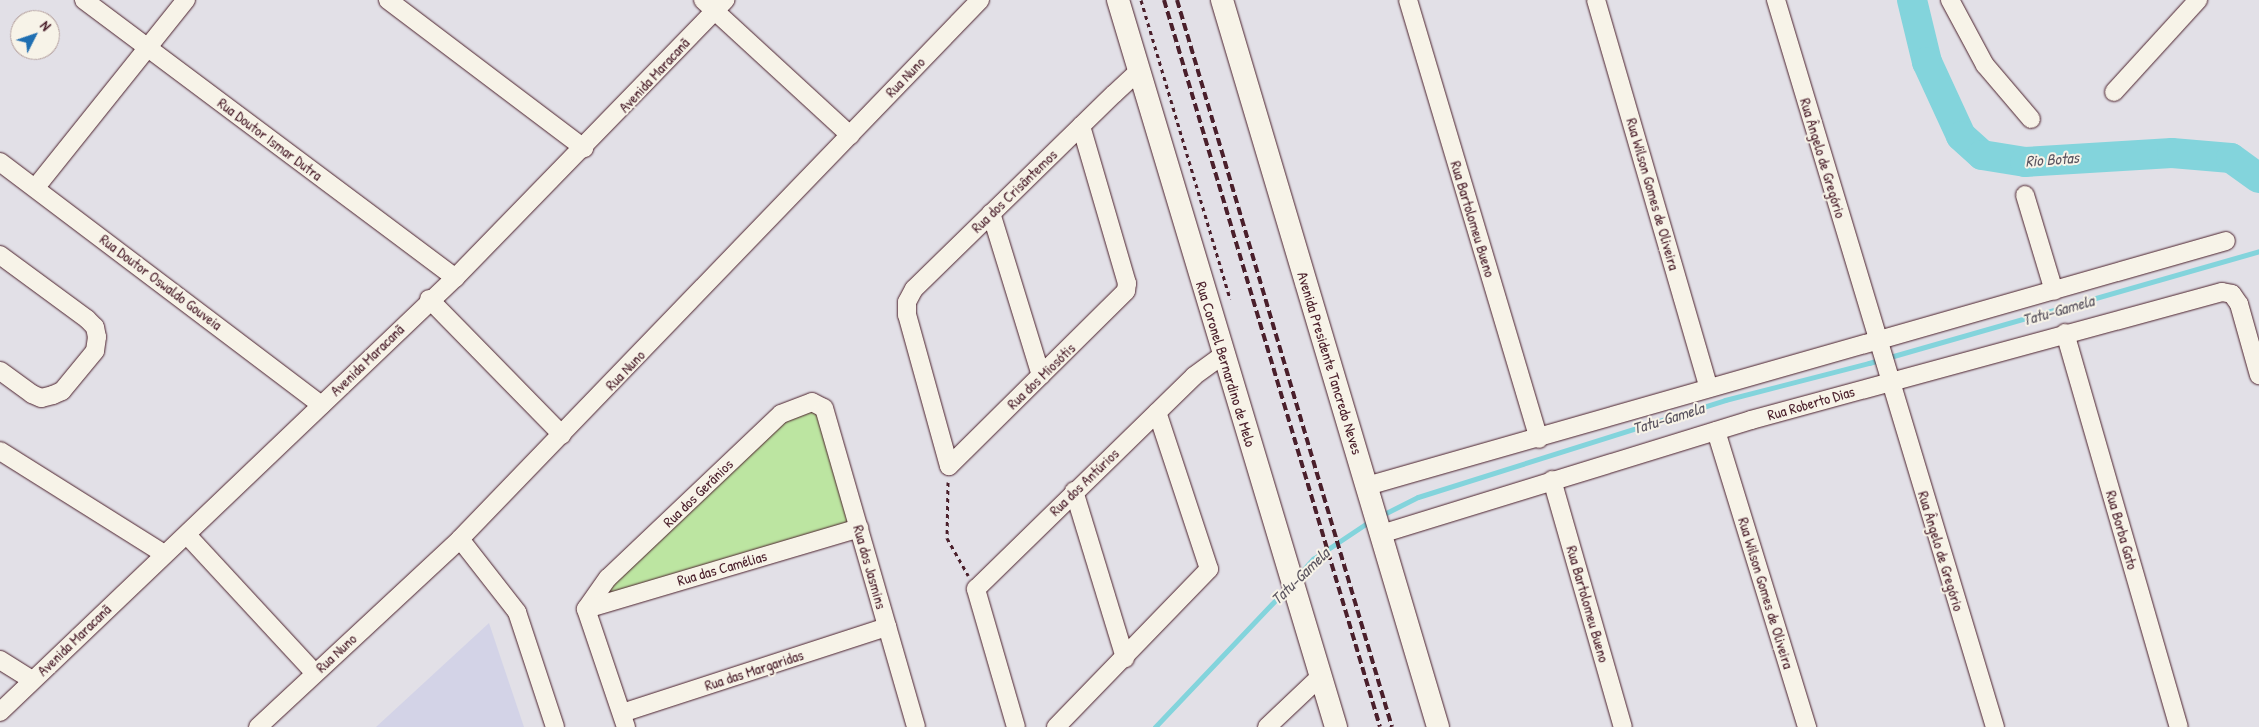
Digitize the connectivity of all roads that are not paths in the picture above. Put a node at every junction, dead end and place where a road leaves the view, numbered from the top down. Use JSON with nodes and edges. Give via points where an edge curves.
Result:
{"nodes":[{"id":1,"x":84,"y":0,"type":"edge"},
{"id":2,"x":186,"y":0,"type":"edge"},
{"id":3,"x":388,"y":0,"type":"edge"},
{"id":4,"x":980,"y":0,"type":"edge"},
{"id":5,"x":1118,"y":0,"type":"edge"},
{"id":6,"x":1222,"y":0,"type":"edge"},
{"id":7,"x":1408,"y":0,"type":"edge"},
{"id":8,"x":1596,"y":0,"type":"edge"},
{"id":9,"x":1776,"y":0,"type":"edge"},
{"id":10,"x":1950,"y":0,"type":"edge"},
{"id":11,"x":2198,"y":0,"type":"edge"},
{"id":12,"x":715,"y":3,"type":"edge"},
{"id":13,"x":148,"y":47,"type":"junction"},
{"id":14,"x":1138,"y":72,"type":"junction"},
{"id":15,"x":2114,"y":92,"type":"dead end"},
{"id":16,"x":2031,"y":119,"type":"dead end"},
{"id":17,"x":1081,"y":126,"type":"junction"},
{"id":18,"x":850,"y":135,"type":"junction"},
{"id":19,"x":584,"y":148,"type":"junction"},
{"id":20,"x":0,"y":162,"type":"edge"},
{"id":21,"x":36,"y":187,"type":"junction"},
{"id":22,"x":2026,"y":195,"type":"dead end"},
{"id":23,"x":991,"y":213,"type":"junction"},
{"id":24,"x":2226,"y":241,"type":"dead end"},
{"id":25,"x":0,"y":255,"type":"edge"},
{"id":26,"x":455,"y":278,"type":"junction"},
{"id":27,"x":2054,"y":291,"type":"junction"},
{"id":28,"x":429,"y":299,"type":"junction"},
{"id":29,"x":2065,"y":333,"type":"junction"},
{"id":30,"x":1878,"y":342,"type":"junction"},
{"id":31,"x":1222,"y":356,"type":"junction"},
{"id":32,"x":0,"y":371,"type":"edge"},
{"id":33,"x":2259,"y":375,"type":"edge"},
{"id":34,"x":1041,"y":376,"type":"junction"},
{"id":35,"x":1888,"y":378,"type":"junction"},
{"id":36,"x":1709,"y":388,"type":"junction"},
{"id":37,"x":321,"y":404,"type":"junction"},
{"id":38,"x":824,"y":408,"type":"joint"},
{"id":39,"x":1157,"y":412,"type":"junction"},
{"id":40,"x":1716,"y":431,"type":"junction"},
{"id":41,"x":562,"y":435,"type":"junction"},
{"id":42,"x":1538,"y":439,"type":"junction"},
{"id":43,"x":0,"y":451,"type":"edge"},
{"id":44,"x":949,"y":466,"type":"joint"},
{"id":45,"x":1552,"y":480,"type":"junction"},
{"id":46,"x":1368,"y":489,"type":"junction"},
{"id":47,"x":1074,"y":491,"type":"junction"},
{"id":48,"x":859,"y":528,"type":"junction"},
{"id":49,"x":1380,"y":530,"type":"junction"},
{"id":50,"x":187,"y":535,"type":"junction"},
{"id":51,"x":460,"y":539,"type":"junction"},
{"id":52,"x":164,"y":554,"type":"junction"},
{"id":53,"x":586,"y":608,"type":"junction"},
{"id":54,"x":887,"y":627,"type":"junction"},
{"id":55,"x":1125,"y":658,"type":"junction"},
{"id":56,"x":0,"y":660,"type":"edge"},
{"id":57,"x":315,"y":673,"type":"junction"},
{"id":58,"x":1321,"y":676,"type":"junction"},
{"id":59,"x":32,"y":680,"type":"junction"},
{"id":60,"x":0,"y":712,"type":"edge"},
{"id":61,"x":624,"y":720,"type":"edge"},
{"id":62,"x":914,"y":726,"type":"edge"},
{"id":63,"x":258,"y":727,"type":"edge"},
{"id":64,"x":555,"y":727,"type":"edge"},
{"id":65,"x":1016,"y":727,"type":"edge"},
{"id":66,"x":1056,"y":727,"type":"edge"},
{"id":67,"x":1267,"y":727,"type":"edge"},
{"id":68,"x":1336,"y":727,"type":"edge"},
{"id":69,"x":1438,"y":727,"type":"edge"},
{"id":70,"x":1623,"y":727,"type":"edge"},
{"id":71,"x":1807,"y":727,"type":"edge"},
{"id":72,"x":1994,"y":727,"type":"edge"},
{"id":73,"x":2179,"y":727,"type":"edge"}],
"edges":[{"from":1,"to":13,"type":"street","name":"Rua Doutor Ismar Dutra"},
{"from":2,"to":13,"type":"street"},
{"from":3,"to":19,"type":"street"},
{"from":4,"to":18,"type":"street","name":"Rua Nuno"},
{"from":5,"to":14,"type":"main road","name":"Rua Coronel Bernardino de Melo"},
{"from":6,"to":46,"type":"main road","name":"Avenida Presidente Tancredo Neves"},
{"from":7,"to":42,"type":"street","name":"Rua Bartolomeu Bueno"},
{"from":8,"to":36,"type":"street","name":"Rua Wilson Gomes de Oliveira"},
{"from":9,"to":30,"type":"street","name":"Rua Ângelo de Gregório"},
{"from":10,"to":16,"type":"street","via":[[1985,65]]},
{"from":11,"to":15,"type":"street"},
{"from":12,"to":18,"type":"street"},
{"from":12,"to":19,"type":"street","name":"Avenida Maracanã"},
{"from":13,"to":21,"type":"street"},
{"from":13,"to":26,"type":"street","name":"Rua Doutor Ismar Dutra"},
{"from":14,"to":17,"type":"street","name":"Rua dos Crisântemos"},
{"from":14,"to":31,"type":"main road","name":"Rua Coronel Bernardino de Melo"},
{"from":17,"to":23,"type":"street","name":"Rua dos Crisântemos"},
{"from":17,"to":34,"type":"street","name":"Rua dos Miosótis","via":[[1127,283],[1115,306]]},
{"from":18,"to":41,"type":"street","name":"Rua Nuno"},
{"from":19,"to":26,"type":"street","name":"Avenida Maracanã"},
{"from":20,"to":21,"type":"street","name":"Rua Doutor Oswaldo Gouveia"},
{"from":21,"to":37,"type":"street","name":"Rua Doutor Oswaldo Gouveia"},
{"from":22,"to":27,"type":"street"},
{"from":23,"to":34,"type":"street"},
{"from":23,"to":44,"type":"street","name":"Rua dos Crisântemos","via":[[914,289],[907,302],[907,315]]},
{"from":24,"to":27,"type":"street"},
{"from":25,"to":32,"type":"street","via":[[88,319],[95,327],[97,338],[95,351],[62,391],[53,396],[40,398]]},
{"from":26,"to":28,"type":"street","name":"Avenida Maracanã"},
{"from":27,"to":30,"type":"street"},
{"from":28,"to":37,"type":"street","name":"Avenida Maracanã"},
{"from":28,"to":41,"type":"street"},
{"from":29,"to":33,"type":"street","name":"Rua Roberto Dias","via":[[2222,292],[2232,294],[2239,304]]},
{"from":29,"to":35,"type":"street","name":"Rua Roberto Dias"},
{"from":29,"to":73,"type":"street","name":"Rua Borba Gato"},
{"from":30,"to":35,"type":"street","name":"Rua Ângelo de Gregório"},
{"from":30,"to":36,"type":"street"},
{"from":31,"to":39,"type":"street","name":"Rua dos Antúrios","via":[[1194,376]]},
{"from":31,"to":58,"type":"main road","name":"Rua Coronel Bernardino de Melo"},
{"from":34,"to":44,"type":"street","name":"Rua dos Miosótis"},
{"from":35,"to":40,"type":"street","name":"Rua Roberto Dias"},
{"from":35,"to":72,"type":"street","name":"Rua Ângelo de Gregório"},
{"from":36,"to":42,"type":"street"},
{"from":37,"to":50,"type":"street","name":"Avenida Maracanã"},
{"from":38,"to":48,"type":"street","name":"Rua dos Jasmins"},
{"from":38,"to":53,"type":"street","name":"Rua dos Gerânios","via":[[812,402],[781,414],[608,578]]},
{"from":39,"to":47,"type":"street","name":"Rua dos Antúrios"},
{"from":39,"to":55,"type":"street","via":[[1209,569]]},
{"from":40,"to":45,"type":"street","name":"Rua Roberto Dias"},
{"from":40,"to":71,"type":"street","name":"Rua Wilson Gomes de Oliveira"},
{"from":41,"to":51,"type":"street","name":"Rua Nuno"},
{"from":42,"to":46,"type":"street"},
{"from":43,"to":52,"type":"street"},
{"from":45,"to":49,"type":"street","name":"Rua Roberto Dias"},
{"from":45,"to":70,"type":"street","name":"Rua Bartolomeu Bueno"},
{"from":46,"to":49,"type":"main road","name":"Avenida Presidente Tancredo Neves"},
{"from":47,"to":55,"type":"street"},
{"from":47,"to":65,"type":"street","name":"Rua dos Antúrios","via":[[976,589]]},
{"from":48,"to":53,"type":"street","name":"Rua das Camélias"},
{"from":48,"to":54,"type":"street","name":"Rua dos Jasmins"},
{"from":49,"to":69,"type":"main road","name":"Avenida Presidente Tancredo Neves"},
{"from":50,"to":52,"type":"street","name":"Avenida Maracanã"},
{"from":50,"to":57,"type":"street"},
{"from":51,"to":57,"type":"street","name":"Rua Nuno"},
{"from":51,"to":64,"type":"street","via":[[514,606]]},
{"from":52,"to":59,"type":"street","name":"Avenida Maracanã"},
{"from":53,"to":61,"type":"street"},
{"from":54,"to":61,"type":"street","name":"Rua das Margaridas"},
{"from":54,"to":62,"type":"street","name":"Rua dos Jasmins"},
{"from":55,"to":66,"type":"street"},
{"from":56,"to":59,"type":"street"},
{"from":57,"to":63,"type":"street","name":"Rua Nuno"},
{"from":58,"to":67,"type":"street"},
{"from":58,"to":68,"type":"main road","name":"Rua Coronel Bernardino de Melo"},
{"from":59,"to":60,"type":"street","name":"Avenida Maracanã"}]}
